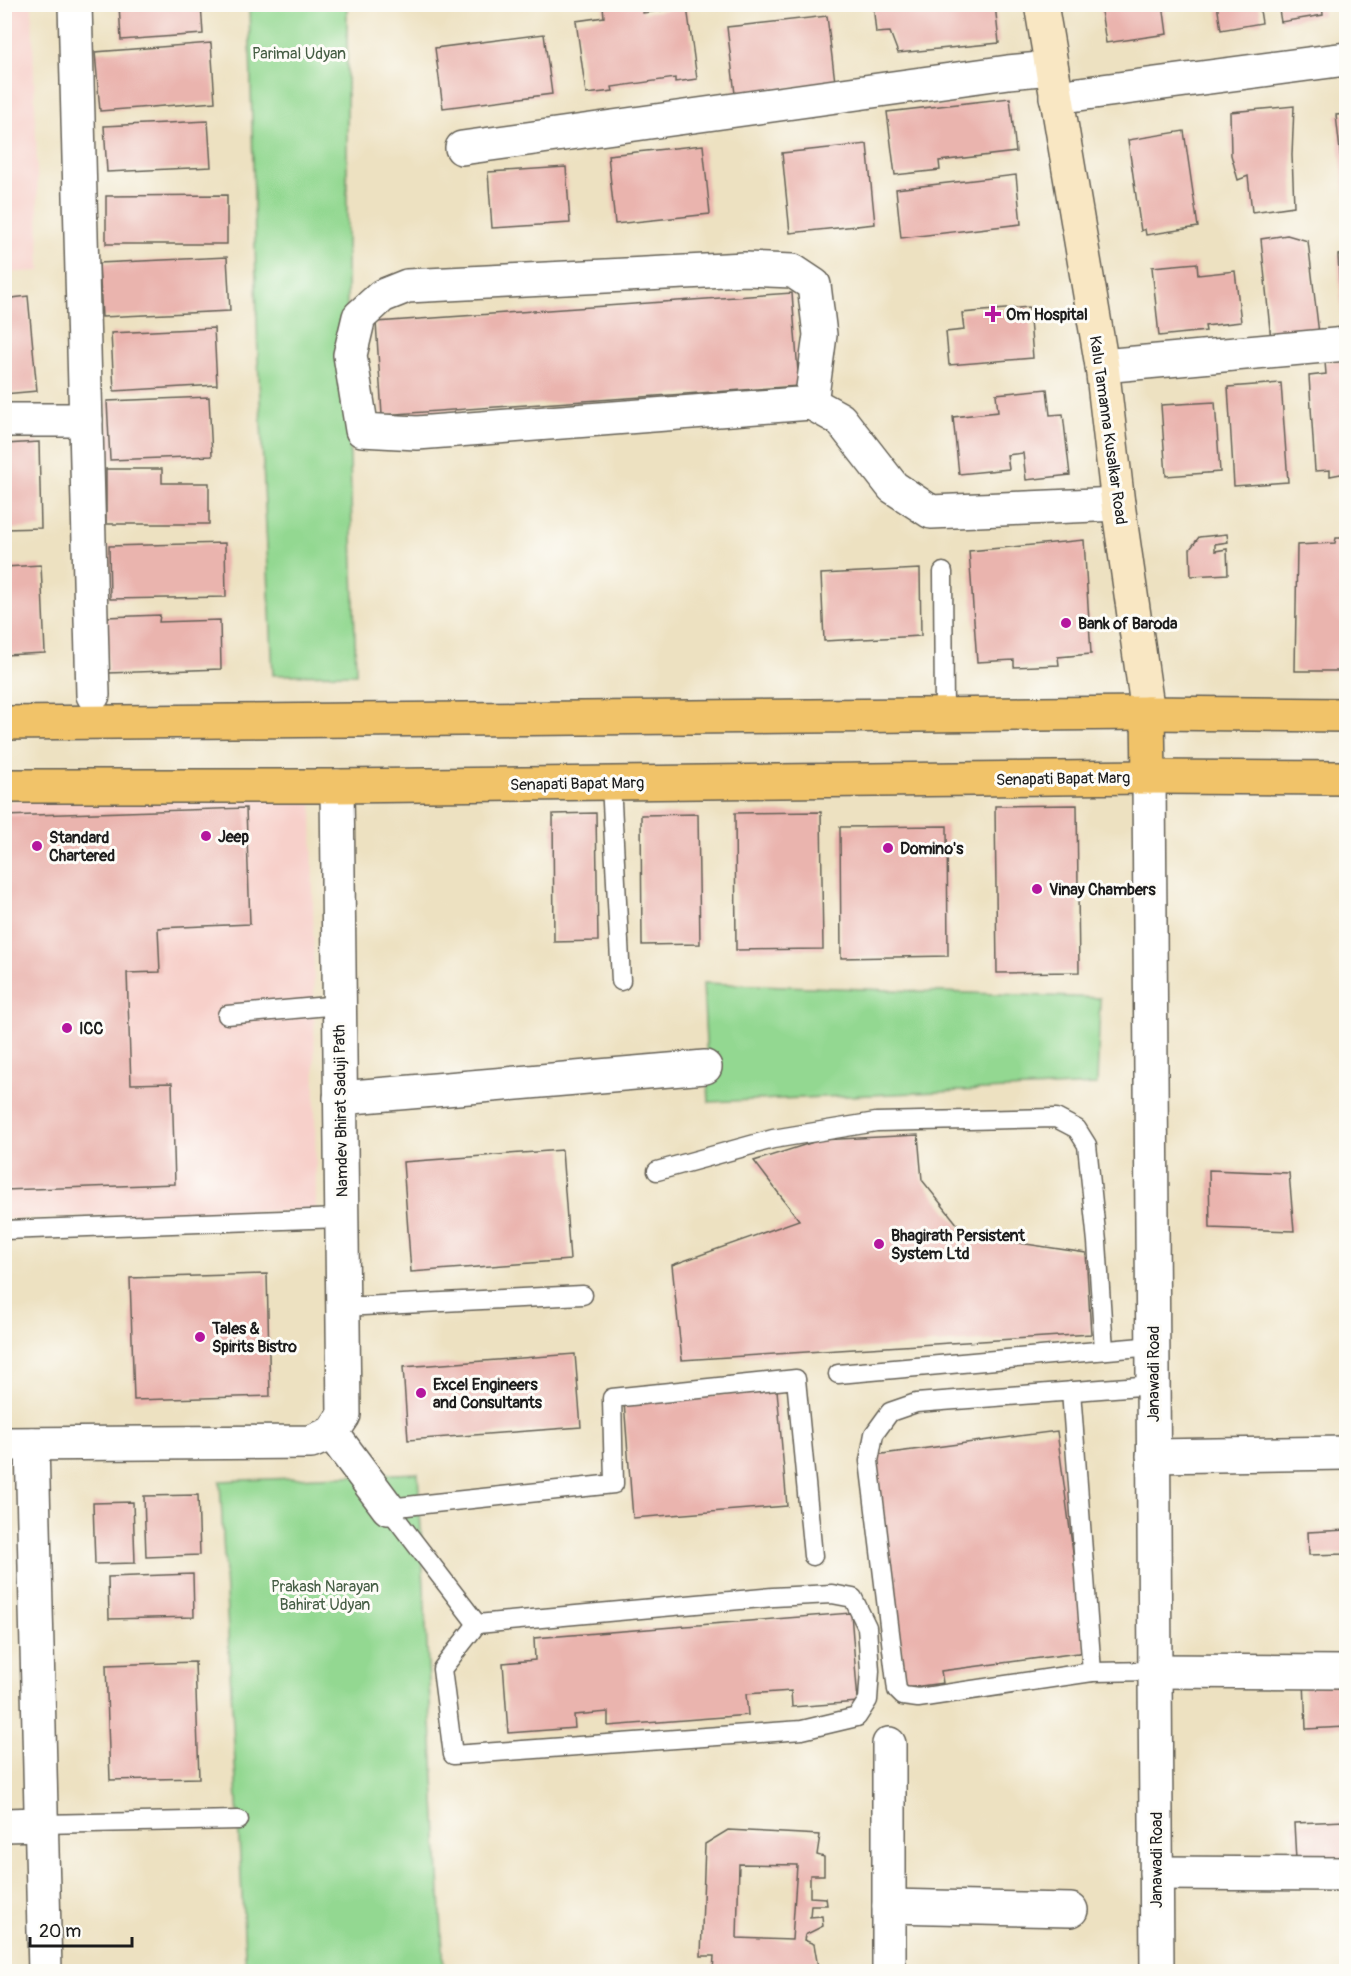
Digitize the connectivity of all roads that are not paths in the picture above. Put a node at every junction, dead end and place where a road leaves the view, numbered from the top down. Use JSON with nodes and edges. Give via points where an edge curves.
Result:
{"nodes":[{"id":1,"x":75,"y":4,"type":"edge"},
{"id":2,"x":1041,"y":4,"type":"edge"},
{"id":3,"x":1347,"y":59,"type":"edge"},
{"id":4,"x":1054,"y":82,"type":"junction"},
{"id":5,"x":462,"y":148,"type":"dead end"},
{"id":6,"x":1347,"y":344,"type":"edge"},
{"id":7,"x":1102,"y":366,"type":"junction"},
{"id":8,"x":811,"y":403,"type":"junction"},
{"id":9,"x":4,"y":420,"type":"edge"},
{"id":10,"x":86,"y":420,"type":"junction"},
{"id":11,"x":1118,"y":504,"type":"junction"},
{"id":12,"x":944,"y":572,"type":"dead end"},
{"id":13,"x":93,"y":695,"type":"dead end"},
{"id":14,"x":1148,"y":713,"type":"junction"},
{"id":15,"x":944,"y":715,"type":"junction"},
{"id":16,"x":1347,"y":715,"type":"edge"},
{"id":17,"x":4,"y":723,"type":"edge"},
{"id":18,"x":1149,"y":777,"type":"junction"},
{"id":19,"x":1347,"y":778,"type":"edge"},
{"id":20,"x":611,"y":783,"type":"junction"},
{"id":21,"x":4,"y":786,"type":"edge"},
{"id":22,"x":337,"y":786,"type":"junction"},
{"id":23,"x":621,"y":981,"type":"dead end"},
{"id":24,"x":339,"y":1005,"type":"junction"},
{"id":25,"x":227,"y":1015,"type":"dead end"},
{"id":26,"x":705,"y":1067,"type":"dead end"},
{"id":27,"x":340,"y":1098,"type":"junction"},
{"id":28,"x":657,"y":1171,"type":"dead end"},
{"id":29,"x":341,"y":1218,"type":"junction"},
{"id":30,"x":4,"y":1230,"type":"edge"},
{"id":31,"x":583,"y":1295,"type":"dead end"},
{"id":32,"x":343,"y":1307,"type":"junction"},
{"id":33,"x":1153,"y":1346,"type":"junction"},
{"id":34,"x":1104,"y":1350,"type":"junction"},
{"id":35,"x":838,"y":1374,"type":"dead end"},
{"id":36,"x":1153,"y":1386,"type":"junction"},
{"id":37,"x":1071,"y":1391,"type":"junction"},
{"id":38,"x":332,"y":1433,"type":"junction"},
{"id":39,"x":18,"y":1444,"type":"edge"},
{"id":40,"x":1347,"y":1454,"type":"edge"},
{"id":41,"x":1153,"y":1456,"type":"junction"},
{"id":42,"x":388,"y":1508,"type":"junction"},
{"id":43,"x":813,"y":1556,"type":"dead end"},
{"id":44,"x":477,"y":1624,"type":"junction"},
{"id":45,"x":1155,"y":1671,"type":"junction"},
{"id":46,"x":1092,"y":1672,"type":"junction"},
{"id":47,"x":1347,"y":1672,"type":"edge"},
{"id":48,"x":889,"y":1744,"type":"dead end"},
{"id":49,"x":239,"y":1820,"type":"dead end"},
{"id":50,"x":41,"y":1824,"type":"junction"},
{"id":51,"x":4,"y":1825,"type":"edge"},
{"id":52,"x":1156,"y":1873,"type":"junction"},
{"id":53,"x":1347,"y":1874,"type":"edge"},
{"id":54,"x":889,"y":1906,"type":"junction"},
{"id":55,"x":1071,"y":1910,"type":"dead end"},
{"id":56,"x":45,"y":1971,"type":"edge"},
{"id":57,"x":889,"y":1971,"type":"edge"},
{"id":58,"x":1157,"y":1971,"type":"edge"}],
"edges":[{"from":1,"to":10,"type":"street"},
{"from":2,"to":4,"type":"main road","name":"Kalu Tamanna Kusalkar Road"},
{"from":3,"to":4,"type":"street"},
{"from":4,"to":5,"type":"street","via":[[1008,72]]},
{"from":4,"to":7,"type":"main road","name":"Kalu Tamanna Kusalkar Road"},
{"from":6,"to":7,"type":"street"},
{"from":7,"to":11,"type":"main road","name":"Kalu Tamanna Kusalkar Road"},
{"from":8,"to":8,"type":"street","via":[[820,335],[814,285],[793,272],[745,268],[407,286],[382,296],[358,317],[350,355],[362,430],[417,434]]},
{"from":8,"to":11,"type":"street","via":[[840,419],[893,487],[931,512]]},
{"from":9,"to":10,"type":"street"},
{"from":10,"to":13,"type":"street"},
{"from":11,"to":14,"type":"main road","name":"Kalu Tamanna Kusalkar Road"},
{"from":12,"to":15,"type":"lane"},
{"from":14,"to":15,"type":"main road"},
{"from":14,"to":16,"type":"main road"},
{"from":14,"to":18,"type":"main road","name":"Senapati Bapat Marg"},
{"from":15,"to":17,"type":"main road"},
{"from":18,"to":19,"type":"main road","name":"Senapati Bapat Marg"},
{"from":18,"to":20,"type":"main road","name":"Senapati Bapat Marg"},
{"from":18,"to":33,"type":"street","name":"Janawadi Road"},
{"from":20,"to":22,"type":"main road","name":"Senapati Bapat Marg"},
{"from":20,"to":23,"type":"lane"},
{"from":21,"to":22,"type":"main road","name":"Senapati Bapat Marg"},
{"from":22,"to":24,"type":"street","name":"Namdev Bhirat Saduji Path"},
{"from":24,"to":25,"type":"lane"},
{"from":24,"to":27,"type":"street","name":"Namdev Bhirat Saduji Path"},
{"from":26,"to":27,"type":"street"},
{"from":27,"to":29,"type":"street","name":"Namdev Bhirat Saduji Path"},
{"from":28,"to":34,"type":"lane","via":[[773,1139],[876,1122],[1056,1118],[1077,1129],[1087,1145]]},
{"from":29,"to":30,"type":"lane"},
{"from":29,"to":32,"type":"street","name":"Namdev Bhirat Saduji Path"},
{"from":31,"to":32,"type":"lane"},
{"from":32,"to":38,"type":"street","name":"Namdev Bhirat Saduji Path","via":[[344,1415]]},
{"from":33,"to":34,"type":"lane"},
{"from":33,"to":36,"type":"street","name":"Janawadi Road"},
{"from":34,"to":35,"type":"lane"},
{"from":36,"to":37,"type":"lane"},
{"from":36,"to":41,"type":"street","name":"Janawadi Road"},
{"from":37,"to":46,"type":"lane"},
{"from":37,"to":46,"type":"lane","via":[[916,1403],[890,1412],[874,1434],[869,1461],[897,1690],[903,1696],[918,1698]]},
{"from":38,"to":39,"type":"street","via":[[311,1442]]},
{"from":38,"to":42,"type":"street"},
{"from":39,"to":50,"type":"street"},
{"from":40,"to":41,"type":"street"},
{"from":41,"to":45,"type":"street","name":"Janawadi Road"},
{"from":42,"to":43,"type":"lane","via":[[614,1484],[612,1398],[796,1379]]},
{"from":42,"to":44,"type":"lane"},
{"from":44,"to":44,"type":"lane","via":[[773,1597],[832,1594],[853,1598],[867,1628],[868,1700],[857,1717],[802,1730],[453,1755],[442,1669]]},
{"from":45,"to":46,"type":"lane"},
{"from":45,"to":47,"type":"street"},
{"from":45,"to":52,"type":"street","name":"Janawadi Road"},
{"from":48,"to":54,"type":"street"},
{"from":49,"to":50,"type":"lane"},
{"from":50,"to":51,"type":"street"},
{"from":50,"to":56,"type":"street"},
{"from":52,"to":53,"type":"street"},
{"from":52,"to":58,"type":"street","name":"Janawadi Road"},
{"from":54,"to":55,"type":"street"},
{"from":54,"to":57,"type":"street"}]}
